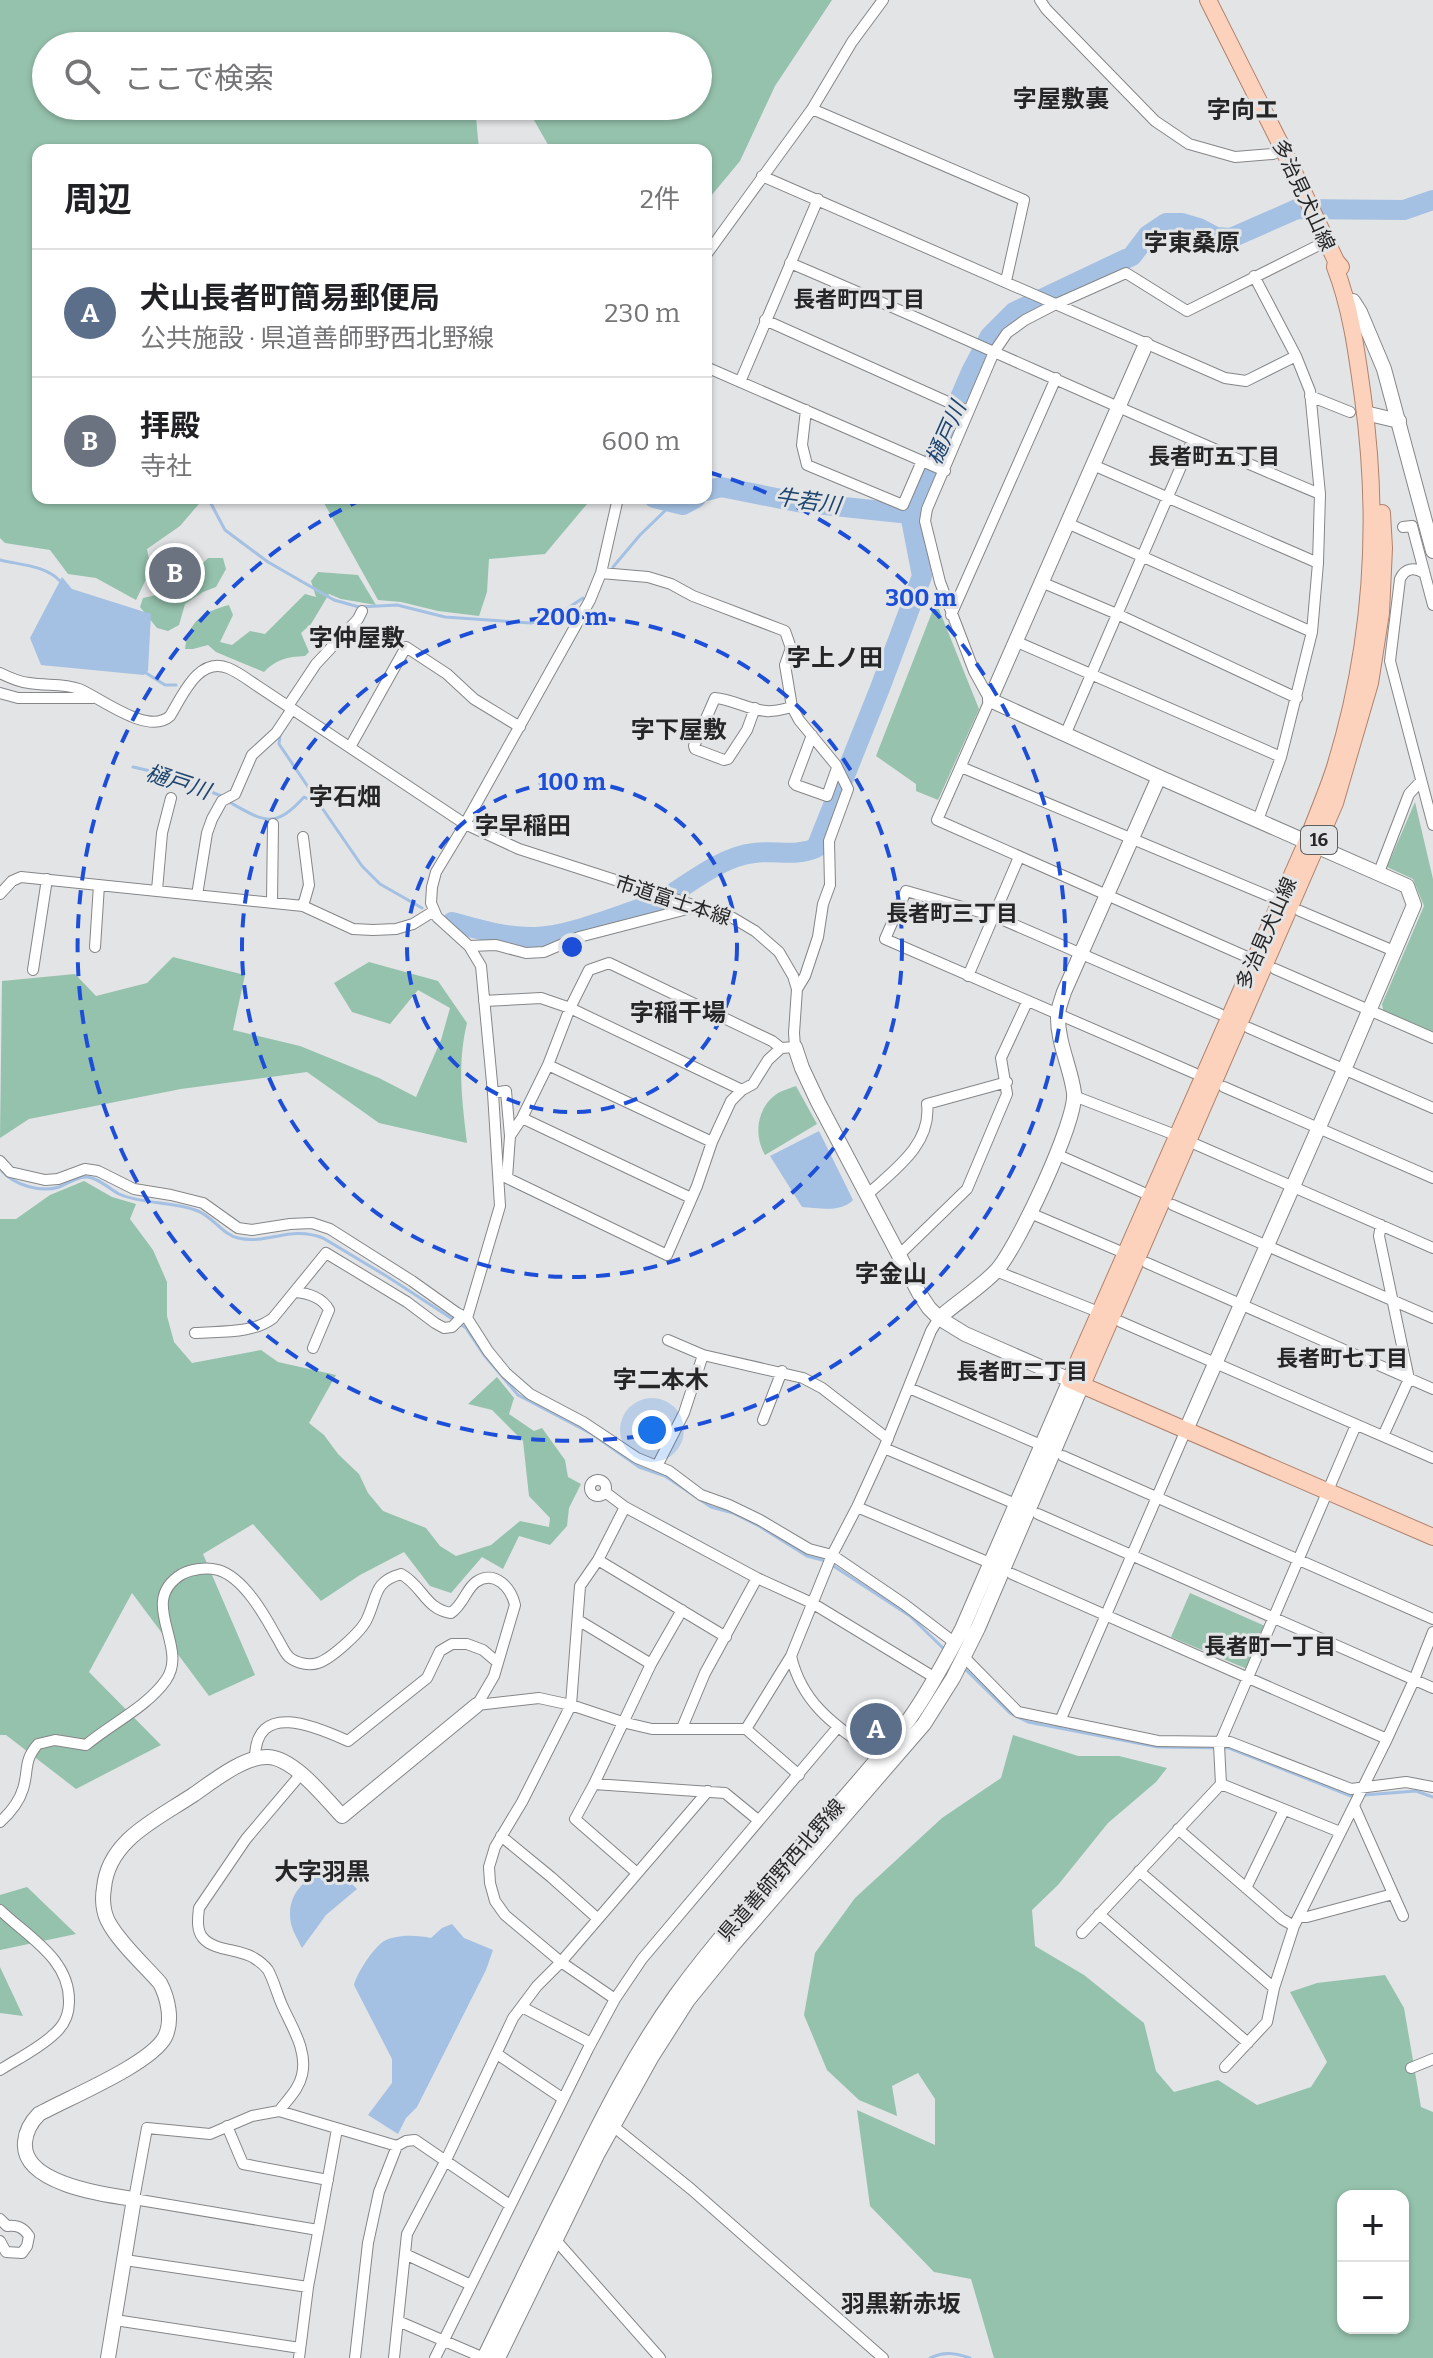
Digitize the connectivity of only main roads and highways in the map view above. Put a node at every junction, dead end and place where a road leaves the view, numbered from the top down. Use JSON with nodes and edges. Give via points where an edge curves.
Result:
{"nodes":[{"id":1,"x":1208,"y":0,"type":"edge"},
{"id":2,"x":1336,"y":261,"type":"junction"},
{"id":3,"x":1363,"y":413,"type":"junction"},
{"id":4,"x":1433,"y":1537,"type":"edge"}],
"edges":[{"from":1,"to":2,"type":"main road","name":"多治見犬山線","number":"16"},
{"from":2,"to":3,"type":"main road","name":"多治見犬山線","number":"16"},
{"from":2,"to":3,"type":"main road","name":"多治見犬山線","number":"16","via":[[1353,301],[1364,351]]},
{"from":3,"to":4,"type":"main road","name":"多治見犬山線","number":"16","via":[[1372,505],[1368,603],[1335,768],[1312,844],[1076,1382]]}]}
